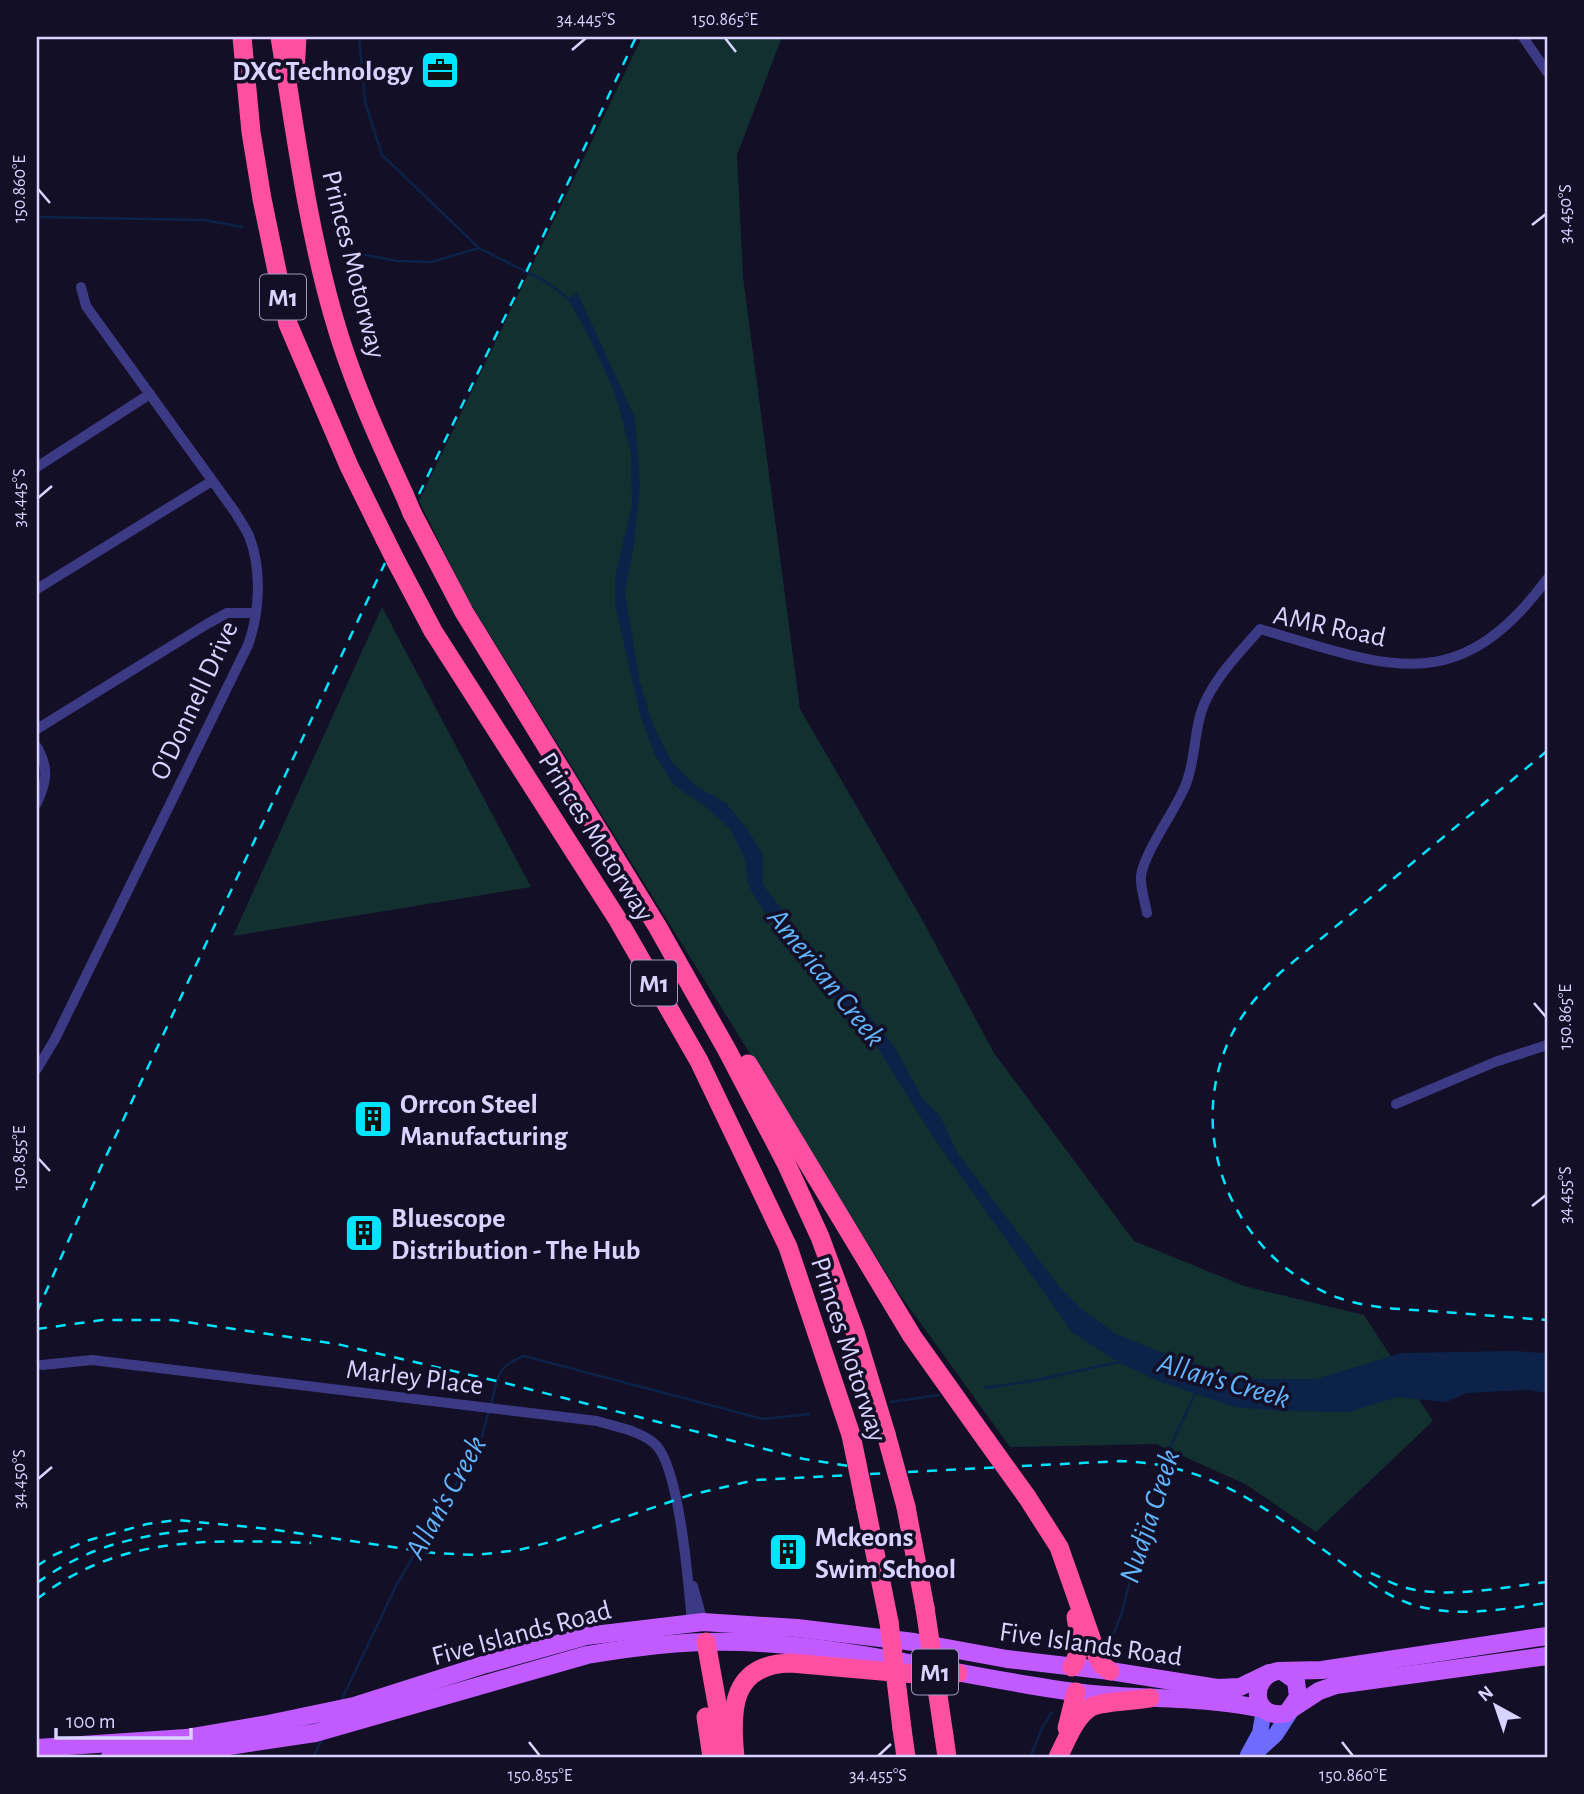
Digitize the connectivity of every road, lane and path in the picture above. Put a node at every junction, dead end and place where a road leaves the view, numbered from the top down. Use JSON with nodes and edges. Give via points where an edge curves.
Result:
{"nodes":[{"id":1,"x":242,"y":37,"type":"edge"},
{"id":2,"x":280,"y":37,"type":"edge"},
{"id":3,"x":296,"y":37,"type":"edge"},
{"id":4,"x":1523,"y":37,"type":"edge"},
{"id":5,"x":1547,"y":72,"type":"edge"},
{"id":6,"x":307,"y":210,"type":"junction"},
{"id":7,"x":81,"y":287,"type":"dead end"},
{"id":8,"x":150,"y":394,"type":"junction"},
{"id":9,"x":37,"y":467,"type":"edge"},
{"id":10,"x":212,"y":481,"type":"junction"},
{"id":11,"x":1547,"y":579,"type":"edge"},
{"id":12,"x":37,"y":589,"type":"edge"},
{"id":13,"x":255,"y":613,"type":"junction"},
{"id":14,"x":37,"y":729,"type":"edge"},
{"id":15,"x":37,"y":747,"type":"edge"},
{"id":16,"x":37,"y":803,"type":"edge"},
{"id":17,"x":1147,"y":913,"type":"dead end"},
{"id":18,"x":657,"y":926,"type":"junction"},
{"id":19,"x":1547,"y":1045,"type":"edge"},
{"id":20,"x":37,"y":1069,"type":"edge"},
{"id":21,"x":1396,"y":1104,"type":"dead end"},
{"id":22,"x":42,"y":1365,"type":"dead end"},
{"id":23,"x":1070,"y":1578,"type":"junction"},
{"id":24,"x":699,"y":1633,"type":"junction"},
{"id":25,"x":1547,"y":1636,"type":"edge"},
{"id":26,"x":1547,"y":1656,"type":"edge"},
{"id":27,"x":1069,"y":1670,"type":"junction"},
{"id":28,"x":1110,"y":1671,"type":"junction"},
{"id":29,"x":1276,"y":1672,"type":"junction"},
{"id":30,"x":958,"y":1673,"type":"junction"},
{"id":31,"x":986,"y":1678,"type":"junction"},
{"id":32,"x":1076,"y":1692,"type":"junction"},
{"id":33,"x":1150,"y":1698,"type":"junction"},
{"id":34,"x":1263,"y":1710,"type":"junction"},
{"id":35,"x":1292,"y":1710,"type":"junction"},
{"id":36,"x":904,"y":1746,"type":"edge"},
{"id":37,"x":37,"y":1748,"type":"edge"},
{"id":38,"x":110,"y":1757,"type":"edge"},
{"id":39,"x":712,"y":1757,"type":"edge"},
{"id":40,"x":726,"y":1757,"type":"edge"},
{"id":41,"x":735,"y":1757,"type":"edge"},
{"id":42,"x":947,"y":1757,"type":"edge"},
{"id":43,"x":1058,"y":1757,"type":"edge"},
{"id":44,"x":1249,"y":1757,"type":"edge"}],
"edges":[{"from":1,"to":36,"type":"highway","name":"Princes Motorway","number":"M1","bridge":true,"via":[[251,132],[288,324],[349,466],[433,631],[618,920],[698,1060],[788,1247],[851,1435],[889,1622]]},
{"from":2,"to":6,"type":"highway","name":"Princes Motorway","number":"M1"},
{"from":3,"to":6,"type":"highway","via":[[295,113]]},
{"from":4,"to":5,"type":"street"},
{"from":6,"to":18,"type":"highway","name":"Princes Motorway","number":"M1","bridge":true,"via":[[333,317],[412,513],[464,612]]},
{"from":7,"to":8,"type":"street","name":"O'Donnell Drive","via":[[86,306]]},
{"from":8,"to":9,"type":"street"},
{"from":8,"to":10,"type":"street","name":"O'Donnell Drive"},
{"from":10,"to":12,"type":"street"},
{"from":10,"to":13,"type":"street","name":"O'Donnell Drive","via":[[248,535],[257,575]]},
{"from":11,"to":17,"type":"street","name":"AMR Road","via":[[1497,633],[1463,654],[1434,664],[1354,656],[1260,628],[1219,678],[1199,718],[1192,769],[1141,877]]},
{"from":13,"to":14,"type":"street","via":[[227,613]]},
{"from":13,"to":20,"type":"street","name":"O'Donnell Drive","via":[[242,657]]},
{"from":15,"to":16,"type":"street","via":[[46,762],[45,786]]},
{"from":18,"to":23,"type":"highway","bridge":true,"via":[[708,998],[912,1336],[1059,1547]]},
{"from":18,"to":42,"type":"highway","name":"Princes Motorway","number":"M1","bridge":true,"via":[[786,1163],[820,1237],[855,1332],[906,1507]]},
{"from":19,"to":21,"type":"street"},
{"from":22,"to":24,"type":"street","name":"Marley Place","via":[[92,1360],[597,1421],[644,1436],[665,1460]]},
{"from":23,"to":27,"type":"highway","via":[[1079,1633],[1077,1657]]},
{"from":23,"to":28,"type":"highway","via":[[1098,1658]]},
{"from":24,"to":27,"type":"main road","name":"Five Islands Road","via":[[809,1630],[914,1642]]},
{"from":24,"to":30,"type":"main road","name":"Five Islands Road"},
{"from":24,"to":37,"type":"main road","name":"Five Islands Road","via":[[586,1636],[323,1713],[186,1738]]},
{"from":24,"to":38,"type":"main road","name":"Five Islands Road","via":[[587,1655],[316,1733],[196,1751]]},
{"from":24,"to":39,"type":"highway"},
{"from":24,"to":40,"type":"highway"},
{"from":25,"to":29,"type":"main road","name":"Five Islands Road","via":[[1322,1670]]},
{"from":26,"to":35,"type":"main road","via":[[1336,1685]]},
{"from":27,"to":28,"type":"main road","name":"Five Islands Road"},
{"from":27,"to":31,"type":"main road","via":[[1049,1679]]},
{"from":27,"to":32,"type":"main road"},
{"from":28,"to":29,"type":"main road","name":"Five Islands Road","via":[[1222,1688],[1240,1687]]},
{"from":29,"to":34,"type":"main road","via":[[1263,1678],[1259,1688]]},
{"from":29,"to":35,"type":"main road","via":[[1293,1677],[1298,1684]]},
{"from":30,"to":31,"type":"main road","name":"Five Islands Road"},
{"from":30,"to":41,"type":"highway","via":[[915,1674],[799,1663],[763,1667],[737,1692]]},
{"from":31,"to":32,"type":"main road","name":"Five Islands Road"},
{"from":32,"to":33,"type":"main road","name":"Five Islands Road"},
{"from":32,"to":43,"type":"highway"},
{"from":33,"to":34,"type":"main road","name":"Five Islands Road","via":[[1229,1702]]},
{"from":33,"to":43,"type":"highway","via":[[1091,1707],[1079,1718]]},
{"from":34,"to":35,"type":"main road","via":[[1280,1715]]},
{"from":34,"to":44,"type":"main road"},
{"from":35,"to":44,"type":"main road","via":[[1276,1734]]}]}
